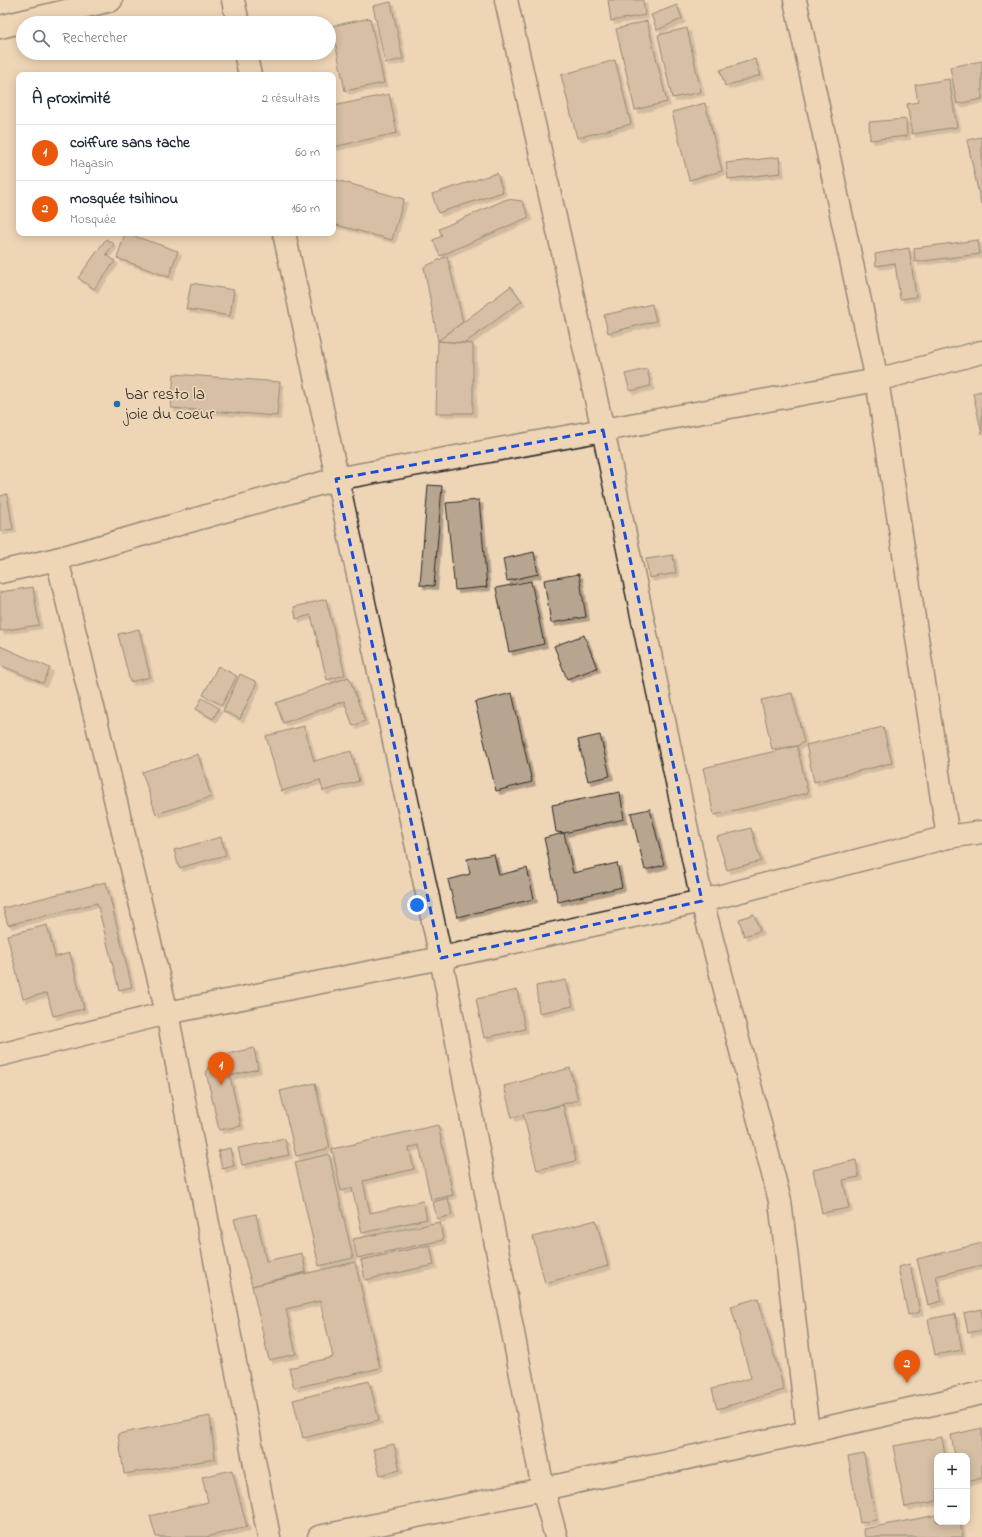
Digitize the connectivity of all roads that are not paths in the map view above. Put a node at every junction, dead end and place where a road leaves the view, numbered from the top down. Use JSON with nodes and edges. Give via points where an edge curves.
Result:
{"nodes":[{"id":1,"x":111,"y":0,"type":"edge"},
{"id":2,"x":233,"y":0,"type":"edge"},
{"id":3,"x":506,"y":0,"type":"edge"},
{"id":4,"x":795,"y":0,"type":"edge"},
{"id":5,"x":45,"y":16,"type":"edge"},
{"id":6,"x":236,"y":16,"type":"edge"},
{"id":7,"x":16,"y":23,"type":"edge"},
{"id":8,"x":0,"y":27,"type":"edge"},
{"id":9,"x":247,"y":60,"type":"edge"},
{"id":10,"x":249,"y":72,"type":"edge"},
{"id":11,"x":285,"y":236,"type":"edge"},
{"id":12,"x":982,"y":352,"type":"edge"},
{"id":13,"x":877,"y":380,"type":"junction"},
{"id":14,"x":603,"y":430,"type":"junction"},
{"id":15,"x":336,"y":479,"type":"junction"},
{"id":16,"x":57,"y":558,"type":"junction"},
{"id":17,"x":0,"y":572,"type":"edge"},
{"id":18,"x":982,"y":832,"type":"edge"},
{"id":19,"x":948,"y":837,"type":"junction"},
{"id":20,"x":702,"y":901,"type":"junction"},
{"id":21,"x":441,"y":958,"type":"junction"},
{"id":22,"x":167,"y":1013,"type":"junction"},
{"id":23,"x":0,"y":1055,"type":"edge"},
{"id":24,"x":982,"y":1393,"type":"edge"},
{"id":25,"x":808,"y":1432,"type":"junction"},
{"id":26,"x":543,"y":1488,"type":"junction"},
{"id":27,"x":268,"y":1537,"type":"edge"},
{"id":28,"x":319,"y":1537,"type":"edge"},
{"id":29,"x":556,"y":1537,"type":"edge"}],
"edges":[{"from":1,"to":5,"type":"street"},
{"from":2,"to":6,"type":"street"},
{"from":3,"to":14,"type":"street"},
{"from":4,"to":13,"type":"street"},
{"from":7,"to":8,"type":"street"},
{"from":9,"to":10,"type":"street"},
{"from":11,"to":15,"type":"street"},
{"from":12,"to":13,"type":"street"},
{"from":13,"to":14,"type":"street"},
{"from":13,"to":19,"type":"street"},
{"from":14,"to":15,"type":"street"},
{"from":14,"to":20,"type":"street"},
{"from":15,"to":16,"type":"street"},
{"from":15,"to":21,"type":"street"},
{"from":16,"to":17,"type":"street"},
{"from":16,"to":22,"type":"street"},
{"from":18,"to":19,"type":"street"},
{"from":19,"to":20,"type":"street"},
{"from":20,"to":21,"type":"street"},
{"from":20,"to":25,"type":"street","via":[[780,1201]]},
{"from":21,"to":22,"type":"street"},
{"from":21,"to":26,"type":"street"},
{"from":22,"to":23,"type":"street"},
{"from":22,"to":27,"type":"street"},
{"from":24,"to":25,"type":"street"},
{"from":25,"to":26,"type":"street"},
{"from":26,"to":28,"type":"street"},
{"from":26,"to":29,"type":"street"}]}
